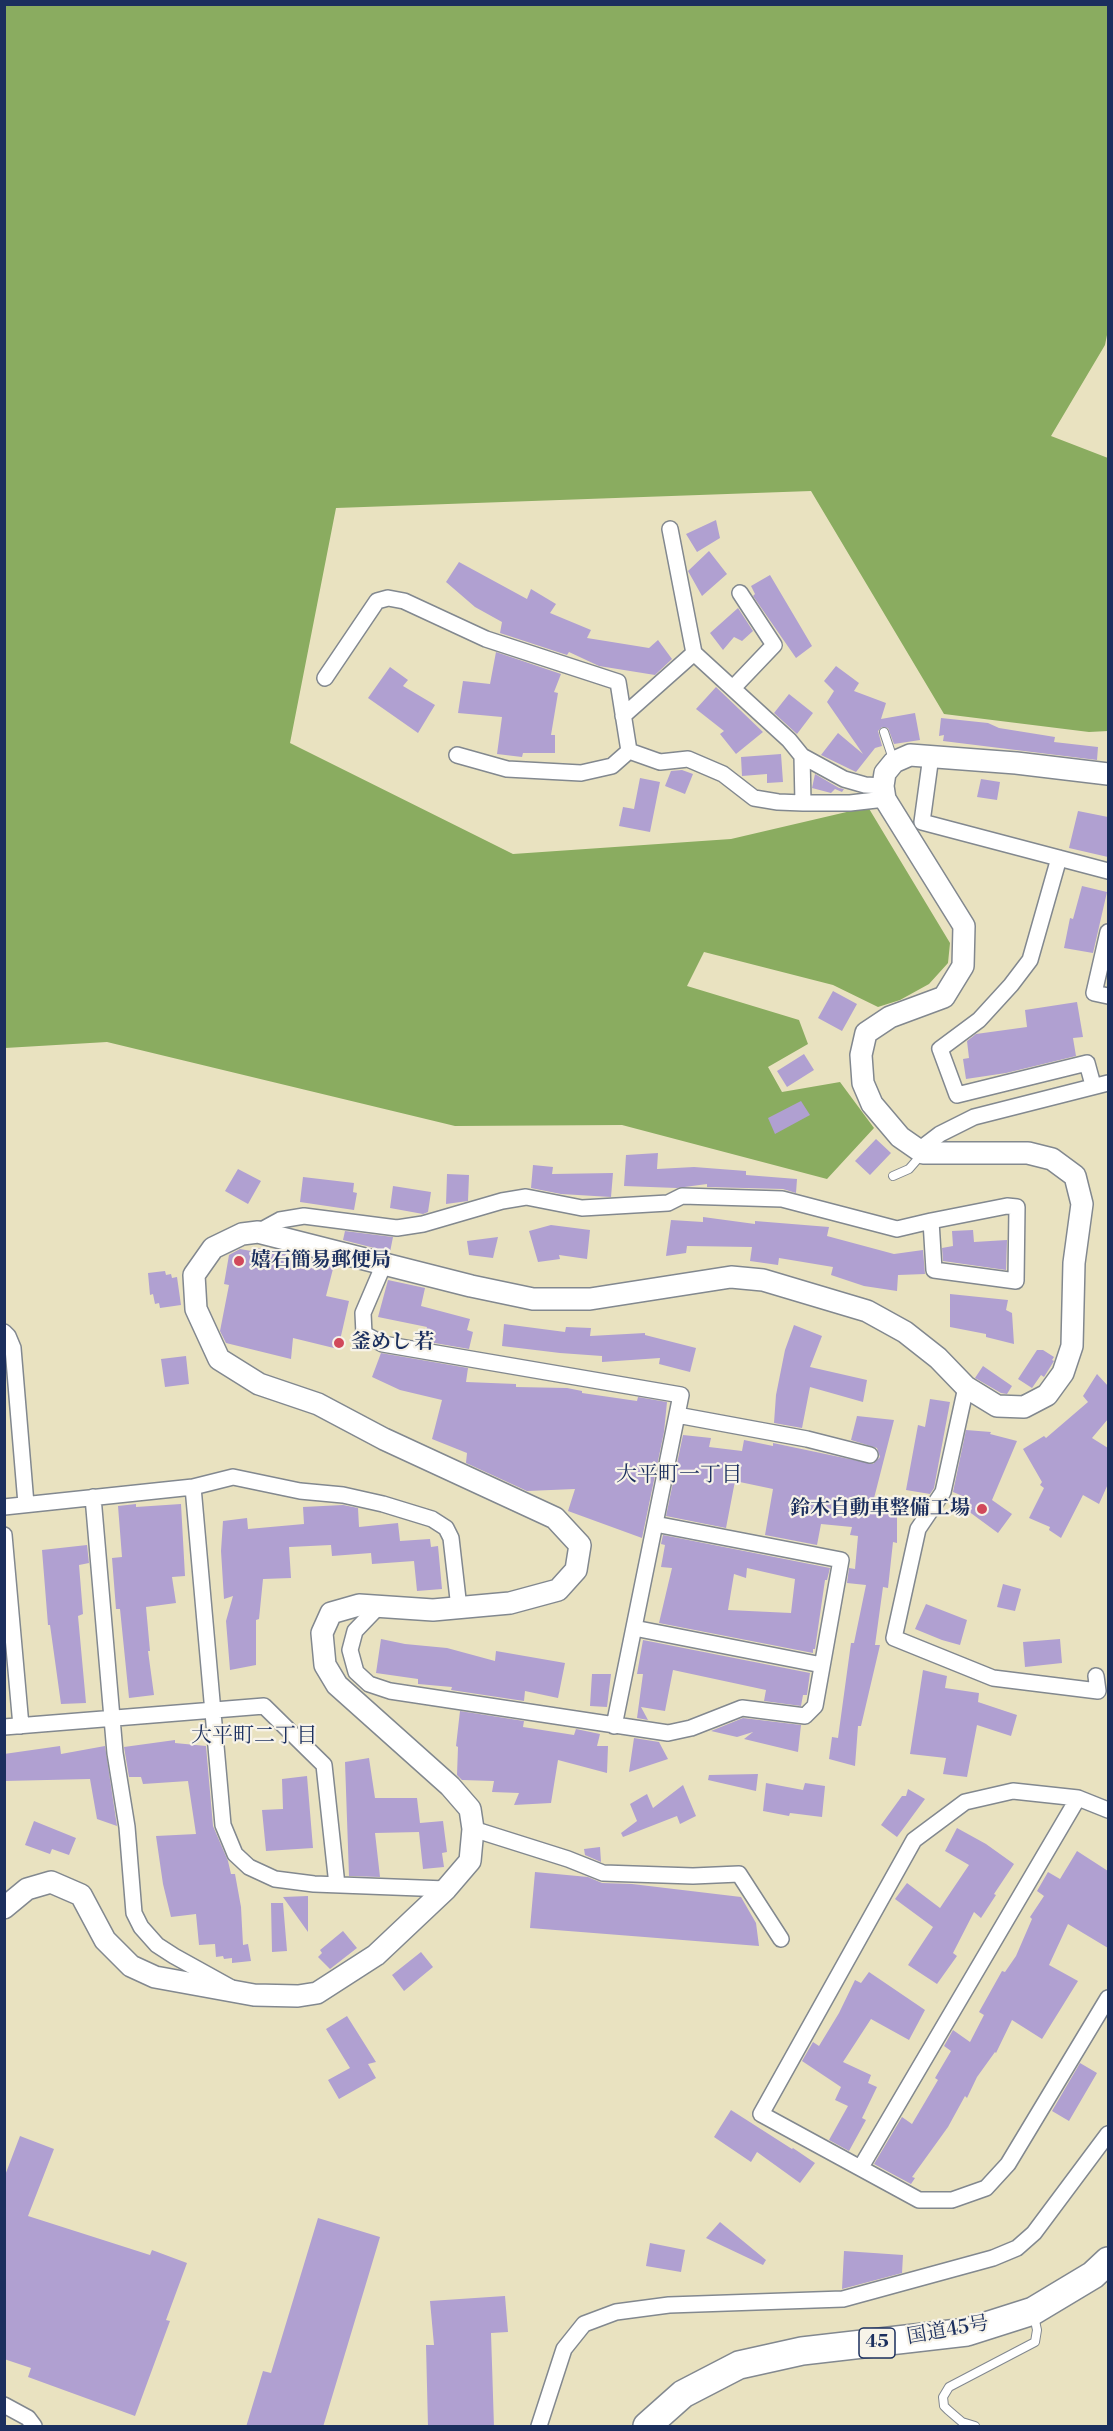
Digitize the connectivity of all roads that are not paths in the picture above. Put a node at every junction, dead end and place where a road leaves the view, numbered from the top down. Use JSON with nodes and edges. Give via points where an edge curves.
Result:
{"nodes":[{"id":1,"x":670,"y":529,"type":"dead end"},
{"id":2,"x":740,"y":593,"type":"dead end"},
{"id":3,"x":694,"y":653,"type":"junction"},
{"id":4,"x":325,"y":678,"type":"dead end"},
{"id":5,"x":733,"y":688,"type":"junction"},
{"id":6,"x":623,"y":716,"type":"junction"},
{"id":7,"x":884,"y":732,"type":"dead end"},
{"id":8,"x":629,"y":751,"type":"junction"},
{"id":9,"x":457,"y":755,"type":"dead end"},
{"id":10,"x":802,"y":756,"type":"junction"},
{"id":11,"x":932,"y":756,"type":"junction"},
{"id":12,"x":894,"y":762,"type":"junction"},
{"id":13,"x":1108,"y":774,"type":"edge"},
{"id":14,"x":884,"y":793,"type":"junction"},
{"id":15,"x":803,"y":803,"type":"junction"},
{"id":16,"x":1059,"y":858,"type":"junction"},
{"id":17,"x":1108,"y":871,"type":"edge"},
{"id":18,"x":1108,"y":932,"type":"edge"},
{"id":19,"x":1108,"y":996,"type":"edge"},
{"id":20,"x":1101,"y":1084,"type":"edge"},
{"id":21,"x":921,"y":1152,"type":"junction"},
{"id":22,"x":893,"y":1176,"type":"dead end"},
{"id":23,"x":931,"y":1221,"type":"junction"},
{"id":24,"x":258,"y":1232,"type":"junction"},
{"id":25,"x":384,"y":1264,"type":"junction"},
{"id":26,"x":4,"y":1332,"type":"edge"},
{"id":27,"x":966,"y":1387,"type":"junction"},
{"id":28,"x":677,"y":1415,"type":"junction"},
{"id":29,"x":870,"y":1455,"type":"dead end"},
{"id":30,"x":193,"y":1487,"type":"junction"},
{"id":31,"x":93,"y":1497,"type":"junction"},
{"id":32,"x":26,"y":1504,"type":"junction"},
{"id":33,"x":4,"y":1507,"type":"edge"},
{"id":34,"x":655,"y":1524,"type":"junction"},
{"id":35,"x":4,"y":1535,"type":"edge"},
{"id":36,"x":379,"y":1606,"type":"junction"},
{"id":37,"x":459,"y":1608,"type":"junction"},
{"id":38,"x":634,"y":1628,"type":"junction"},
{"id":39,"x":822,"y":1665,"type":"junction"},
{"id":40,"x":1096,"y":1676,"type":"dead end"},
{"id":41,"x":213,"y":1709,"type":"junction"},
{"id":42,"x":112,"y":1717,"type":"junction"},
{"id":43,"x":21,"y":1725,"type":"junction"},
{"id":44,"x":614,"y":1726,"type":"junction"},
{"id":45,"x":4,"y":1727,"type":"edge"},
{"id":46,"x":1078,"y":1798,"type":"junction"},
{"id":47,"x":1108,"y":1810,"type":"edge"},
{"id":48,"x":473,"y":1829,"type":"junction"},
{"id":49,"x":337,"y":1885,"type":"junction"},
{"id":50,"x":446,"y":1889,"type":"junction"},
{"id":51,"x":4,"y":1908,"type":"edge"},
{"id":52,"x":781,"y":1939,"type":"dead end"},
{"id":53,"x":238,"y":1992,"type":"junction"},
{"id":54,"x":1108,"y":1998,"type":"edge"},
{"id":55,"x":1108,"y":2134,"type":"edge"},
{"id":56,"x":861,"y":2167,"type":"junction"},
{"id":57,"x":1108,"y":2261,"type":"edge"},
{"id":58,"x":1033,"y":2311,"type":"junction"},
{"id":59,"x":4,"y":2405,"type":"edge"},
{"id":60,"x":34,"y":2427,"type":"edge"},
{"id":61,"x":539,"y":2427,"type":"edge"},
{"id":62,"x":647,"y":2427,"type":"edge"},
{"id":63,"x":975,"y":2427,"type":"edge"}],
"edges":[{"from":1,"to":3,"type":"street"},
{"from":2,"to":5,"type":"street","via":[[774,645]]},
{"from":3,"to":5,"type":"street"},
{"from":3,"to":6,"type":"street"},
{"from":4,"to":6,"type":"street","via":[[377,601],[388,598],[486,639],[618,682]]},
{"from":5,"to":10,"type":"street"},
{"from":6,"to":8,"type":"street"},
{"from":7,"to":12,"type":"lane"},
{"from":8,"to":9,"type":"street","via":[[612,766],[581,773],[507,769]]},
{"from":8,"to":15,"type":"street","via":[[660,762],[688,759],[723,774],[754,798]]},
{"from":10,"to":14,"type":"street","via":[[844,779]]},
{"from":10,"to":15,"type":"street"},
{"from":11,"to":12,"type":"street","via":[[910,755]]},
{"from":11,"to":13,"type":"street"},
{"from":11,"to":16,"type":"street","via":[[922,822]]},
{"from":12,"to":14,"type":"street","via":[[885,773]]},
{"from":14,"to":15,"type":"street","via":[[850,803]]},
{"from":14,"to":21,"type":"street","via":[[964,926],[963,966],[944,997],[890,1017],[866,1034],[861,1055],[863,1083],[872,1104],[900,1137]]},
{"from":16,"to":17,"type":"street"},
{"from":16,"to":20,"type":"street","via":[[1030,960],[980,1020],[940,1050],[957,1095],[1087,1063]]},
{"from":18,"to":19,"type":"street","via":[[1094,993]]},
{"from":20,"to":21,"type":"street","via":[[974,1118],[940,1134]]},
{"from":21,"to":22,"type":"lane","via":[[909,1169]]},
{"from":21,"to":27,"type":"street","via":[[1028,1153],[1053,1159],[1075,1176],[1082,1204],[1074,1263],[1072,1346],[1063,1373],[1047,1395],[1024,1407],[997,1406]]},
{"from":23,"to":23,"type":"street","via":[[1017,1207],[1016,1281],[933,1270]]},
{"from":23,"to":24,"type":"street","via":[[897,1229],[770,1198],[682,1196],[668,1203],[582,1208],[526,1197],[397,1228],[304,1216],[280,1220]]},
{"from":24,"to":25,"type":"street"},
{"from":24,"to":37,"type":"street","via":[[242,1234],[213,1248],[194,1275],[195,1309],[219,1359],[259,1384],[318,1404],[555,1518],[579,1545],[576,1570],[558,1590],[510,1603]]},
{"from":25,"to":27,"type":"street","via":[[533,1299],[590,1299],[731,1277],[763,1280],[867,1311],[905,1332]]},
{"from":25,"to":28,"type":"street","via":[[363,1313],[364,1335],[383,1344],[681,1395]]},
{"from":26,"to":32,"type":"street","via":[[13,1348]]},
{"from":27,"to":40,"type":"street","via":[[943,1492],[918,1529],[894,1638],[993,1678],[1098,1691]]},
{"from":28,"to":29,"type":"street"},
{"from":28,"to":34,"type":"street"},
{"from":30,"to":31,"type":"street"},
{"from":30,"to":37,"type":"street","via":[[233,1477],[353,1497],[432,1520],[446,1528],[451,1538]]},
{"from":30,"to":41,"type":"street"},
{"from":31,"to":32,"type":"street"},
{"from":31,"to":42,"type":"street"},
{"from":32,"to":33,"type":"street"},
{"from":34,"to":38,"type":"street"},
{"from":34,"to":39,"type":"street","via":[[841,1560]]},
{"from":35,"to":43,"type":"street"},
{"from":36,"to":37,"type":"street"},
{"from":36,"to":44,"type":"street","via":[[355,1631],[350,1650],[356,1672],[369,1684],[390,1691]]},
{"from":36,"to":48,"type":"street","via":[[359,1605],[331,1613],[322,1633],[325,1665],[337,1684],[450,1786],[470,1809]]},
{"from":38,"to":39,"type":"street"},
{"from":38,"to":44,"type":"street"},
{"from":39,"to":44,"type":"street","via":[[815,1706],[805,1716],[742,1708],[668,1733]]},
{"from":41,"to":42,"type":"street"},
{"from":41,"to":49,"type":"street","via":[[264,1706],[324,1765]]},
{"from":41,"to":49,"type":"street","via":[[223,1825],[235,1854],[249,1867],[276,1879]]},
{"from":42,"to":43,"type":"street"},
{"from":42,"to":53,"type":"street","via":[[132,1895],[141,1927],[157,1945]]},
{"from":43,"to":45,"type":"street"},
{"from":46,"to":47,"type":"street"},
{"from":46,"to":56,"type":"street"},
{"from":46,"to":56,"type":"street","via":[[1013,1791],[965,1802],[914,1840],[761,2114]]},
{"from":48,"to":50,"type":"street","via":[[470,1861]]},
{"from":48,"to":52,"type":"street","via":[[603,1873],[739,1874]]},
{"from":49,"to":50,"type":"street"},
{"from":50,"to":53,"type":"street","via":[[376,1955],[318,1993],[298,1996]]},
{"from":51,"to":53,"type":"street","via":[[27,1889],[51,1882],[81,1895],[105,1940],[131,1966],[155,1977]]},
{"from":54,"to":56,"type":"street","via":[[1008,2164],[986,2188],[952,2200],[919,2200]]},
{"from":55,"to":61,"type":"street","via":[[1034,2233],[1017,2248],[993,2258],[843,2299],[669,2306],[616,2312],[584,2325],[564,2349]]},
{"from":57,"to":58,"type":"highway","name":"国道45号","number":"45","via":[[1093,2276]]},
{"from":58,"to":62,"type":"highway","name":"国道45号","number":"45","via":[[967,2332],[802,2351],[739,2365],[683,2394]]},
{"from":58,"to":63,"type":"lane","via":[[1035,2342],[949,2387],[943,2397],[948,2410]]},
{"from":59,"to":60,"type":"street","via":[[28,2418]]}]}
